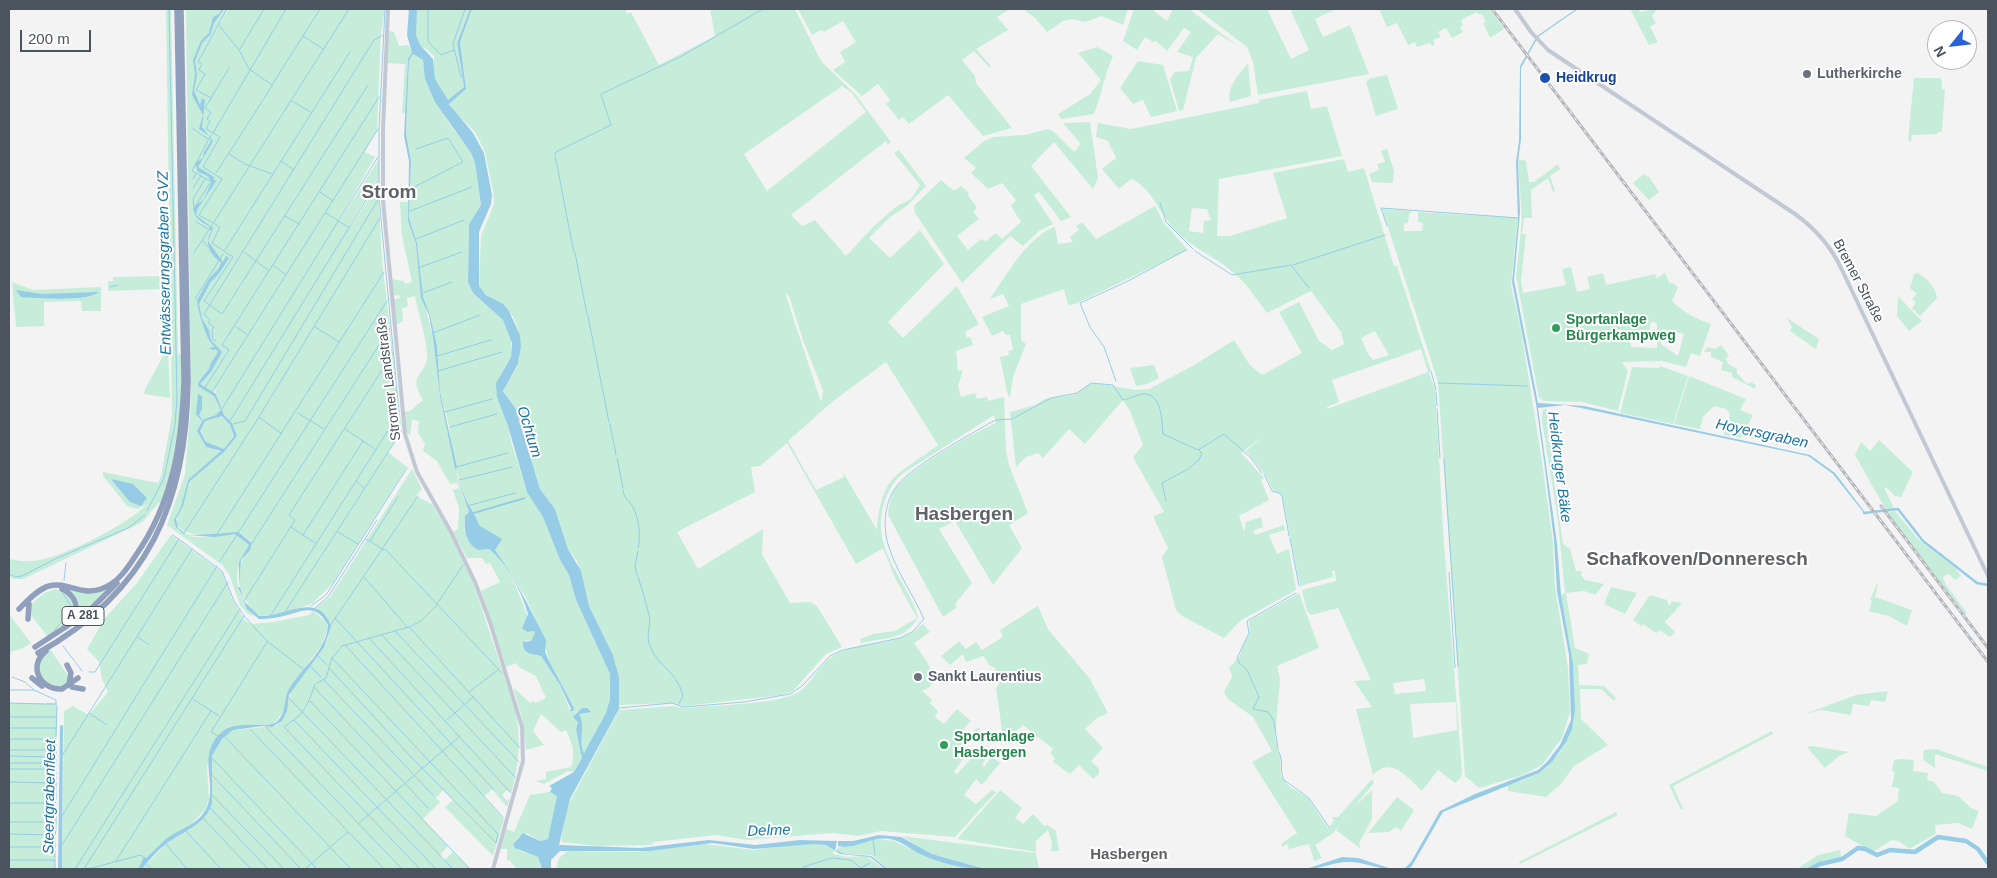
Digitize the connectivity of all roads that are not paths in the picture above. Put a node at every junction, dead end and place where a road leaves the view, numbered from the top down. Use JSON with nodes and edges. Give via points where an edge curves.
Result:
{"nodes":[{"id":1,"x":177,"y":9,"type":"edge"},
{"id":2,"x":181,"y":9,"type":"edge"},
{"id":3,"x":388,"y":9,"type":"edge"},
{"id":4,"x":1515,"y":9,"type":"edge"},
{"id":5,"x":122,"y":575,"type":"junction"},
{"id":6,"x":1988,"y":576,"type":"edge"},
{"id":7,"x":29,"y":604,"type":"junction"},
{"id":8,"x":28,"y":619,"type":"dead end"},
{"id":9,"x":72,"y":624,"type":"junction"},
{"id":10,"x":59,"y":640,"type":"junction"},
{"id":11,"x":67,"y":665,"type":"dead end"},
{"id":12,"x":32,"y":678,"type":"dead end"},
{"id":13,"x":79,"y":679,"type":"dead end"},
{"id":14,"x":70,"y":686,"type":"junction"},
{"id":15,"x":83,"y":689,"type":"dead end"},
{"id":16,"x":493,"y":869,"type":"edge"}],
"edges":[{"from":1,"to":5,"type":"highway","number":"A 281","via":[[184,380],[181,430],[176,466],[163,506],[140,550]]},
{"from":2,"to":10,"type":"highway","number":"A 281","via":[[188,380],[183,456],[168,510],[146,554],[104,605]]},
{"from":3,"to":16,"type":"main road","name":"Stromer Landstraße","via":[[383,123],[385,241],[405,434],[417,472],[461,551],[480,595],[522,727],[523,761]]},
{"from":4,"to":6,"type":"main road","name":"Bremer Straße","via":[[1531,32],[1559,58],[1795,214],[1820,234],[1839,263]]},
{"from":5,"to":7,"type":"highway","via":[[112,584],[93,591],[77,591],[58,585],[47,587],[20,610]]},
{"from":5,"to":9,"type":"highway","number":"A 281","via":[[113,588]]},
{"from":7,"to":8,"type":"highway"},
{"from":7,"to":9,"type":"highway","via":[[46,590],[66,590],[72,595],[77,608]]},
{"from":9,"to":10,"type":"highway","number":"A 281","via":[[36,650]]},
{"from":10,"to":14,"type":"highway","via":[[39,658],[37,672],[49,687],[62,689]]},
{"from":11,"to":14,"type":"highway"},
{"from":12,"to":14,"type":"highway","via":[[48,691],[56,693]]},
{"from":13,"to":14,"type":"highway"},
{"from":14,"to":15,"type":"highway"}]}
